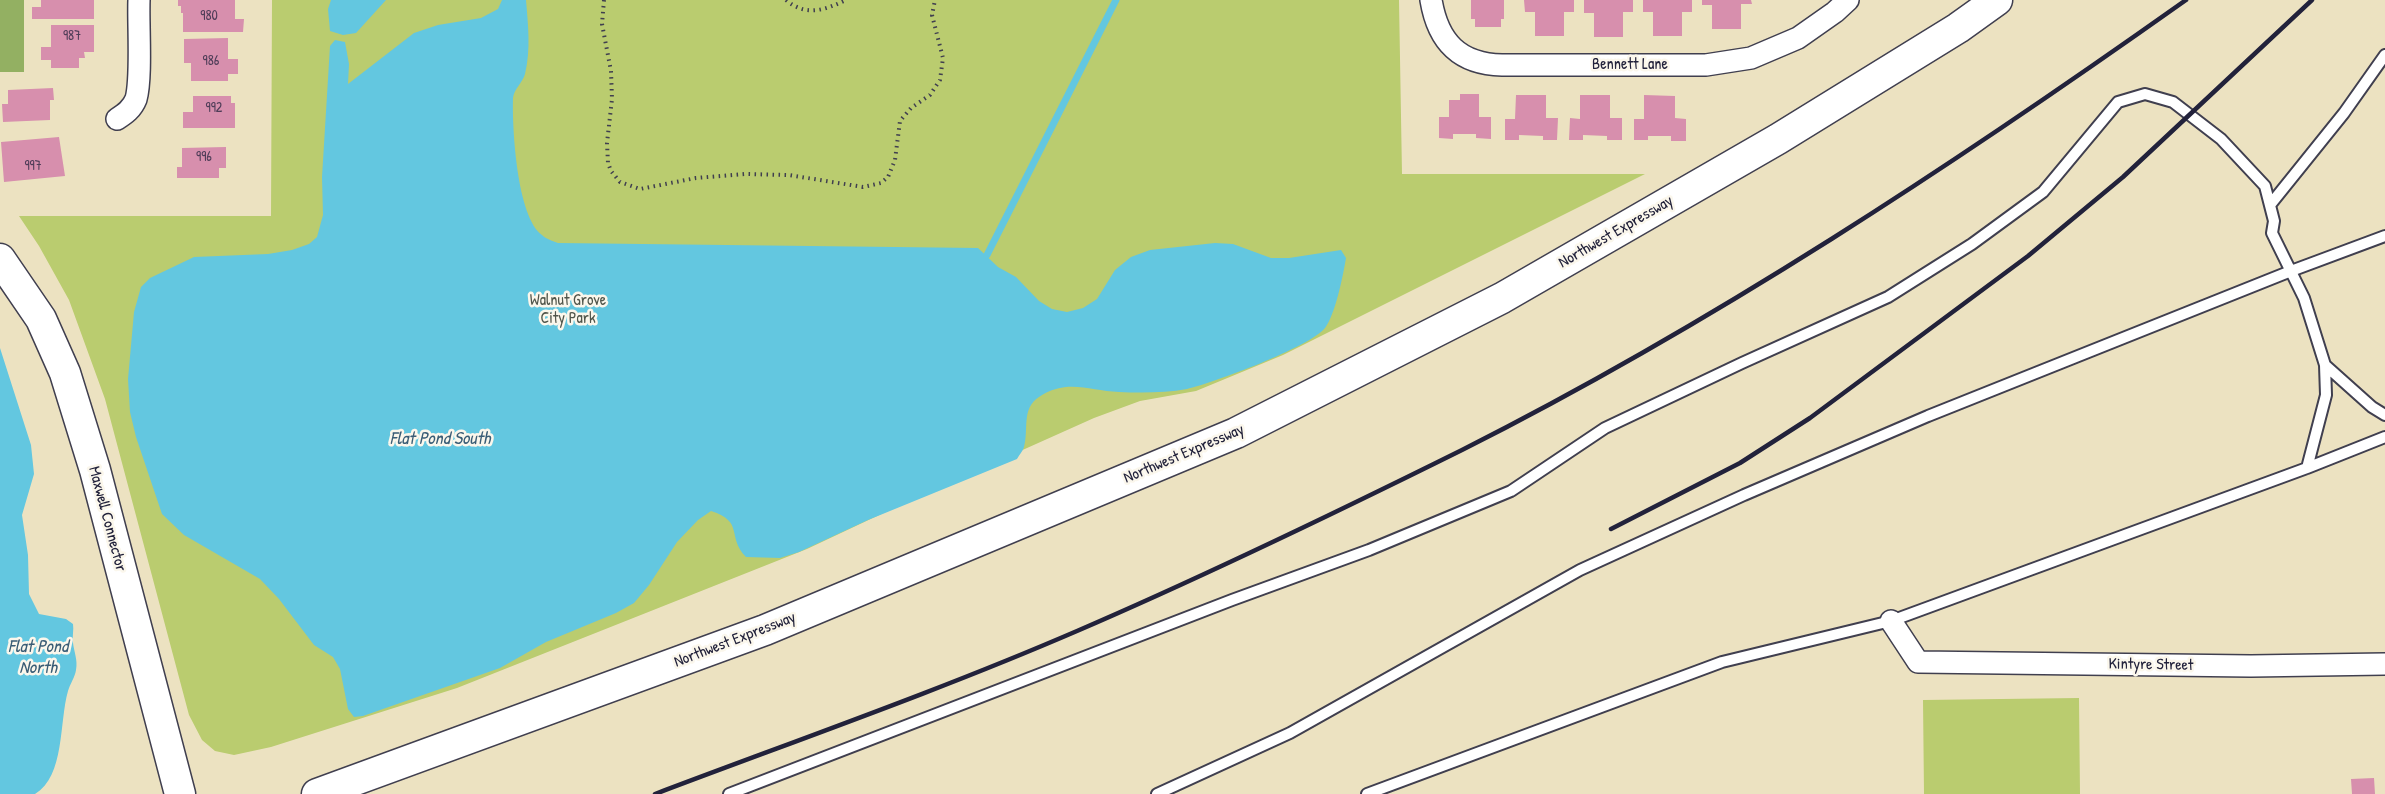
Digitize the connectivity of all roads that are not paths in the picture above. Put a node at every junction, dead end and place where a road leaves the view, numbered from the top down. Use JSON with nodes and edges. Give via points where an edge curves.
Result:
{"nodes":[{"id":1,"x":139,"y":0,"type":"edge"},
{"id":2,"x":1431,"y":0,"type":"edge"},
{"id":3,"x":1848,"y":0,"type":"edge"},
{"id":4,"x":1997,"y":0,"type":"edge"},
{"id":5,"x":2385,"y":55,"type":"edge"},
{"id":6,"x":117,"y":119,"type":"dead end"},
{"id":7,"x":2270,"y":205,"type":"junction"},
{"id":8,"x":2385,"y":236,"type":"edge"},
{"id":9,"x":0,"y":259,"type":"edge"},
{"id":10,"x":2291,"y":271,"type":"junction"},
{"id":11,"x":2325,"y":365,"type":"junction"},
{"id":12,"x":2385,"y":415,"type":"edge"},
{"id":13,"x":2385,"y":436,"type":"edge"},
{"id":14,"x":2307,"y":468,"type":"junction"},
{"id":15,"x":1891,"y":621,"type":"junction"},
{"id":16,"x":2385,"y":664,"type":"edge"},
{"id":17,"x":180,"y":794,"type":"edge"},
{"id":18,"x":317,"y":794,"type":"edge"},
{"id":19,"x":729,"y":794,"type":"edge"},
{"id":20,"x":1157,"y":794,"type":"edge"},
{"id":21,"x":1367,"y":794,"type":"edge"}],
"edges":[{"from":1,"to":6,"type":"street","via":[[136,99],[128,112]]},
{"from":2,"to":3,"type":"street","name":"Bennett Lane","via":[[1438,27],[1452,48],[1473,62],[1706,65],[1751,58],[1798,38]]},
{"from":4,"to":18,"type":"main road","name":"Northwest Expressway","via":[[1778,139],[1502,298],[1236,433],[765,630]]},
{"from":5,"to":7,"type":"lane"},
{"from":7,"to":10,"type":"lane","via":[[2272,232]]},
{"from":7,"to":19,"type":"lane","via":[[2265,186],[2222,140],[2173,102],[2145,94],[2118,102],[2043,192],[1935,268],[1888,297],[1605,428],[1511,491],[1369,550]]},
{"from":8,"to":10,"type":"lane"},
{"from":9,"to":17,"type":"main road","name":"Maxwell Connector","via":[[41,319],[65,373]]},
{"from":10,"to":11,"type":"lane","via":[[2304,298]]},
{"from":10,"to":20,"type":"lane","via":[[1928,416],[1580,570],[1290,733]]},
{"from":11,"to":12,"type":"lane"},
{"from":11,"to":14,"type":"lane","via":[[2326,395]]},
{"from":13,"to":14,"type":"lane"},
{"from":14,"to":15,"type":"lane"},
{"from":15,"to":16,"type":"street","name":"Kintyre Street","via":[[1918,662]]},
{"from":15,"to":21,"type":"lane","via":[[1722,662]]}]}
